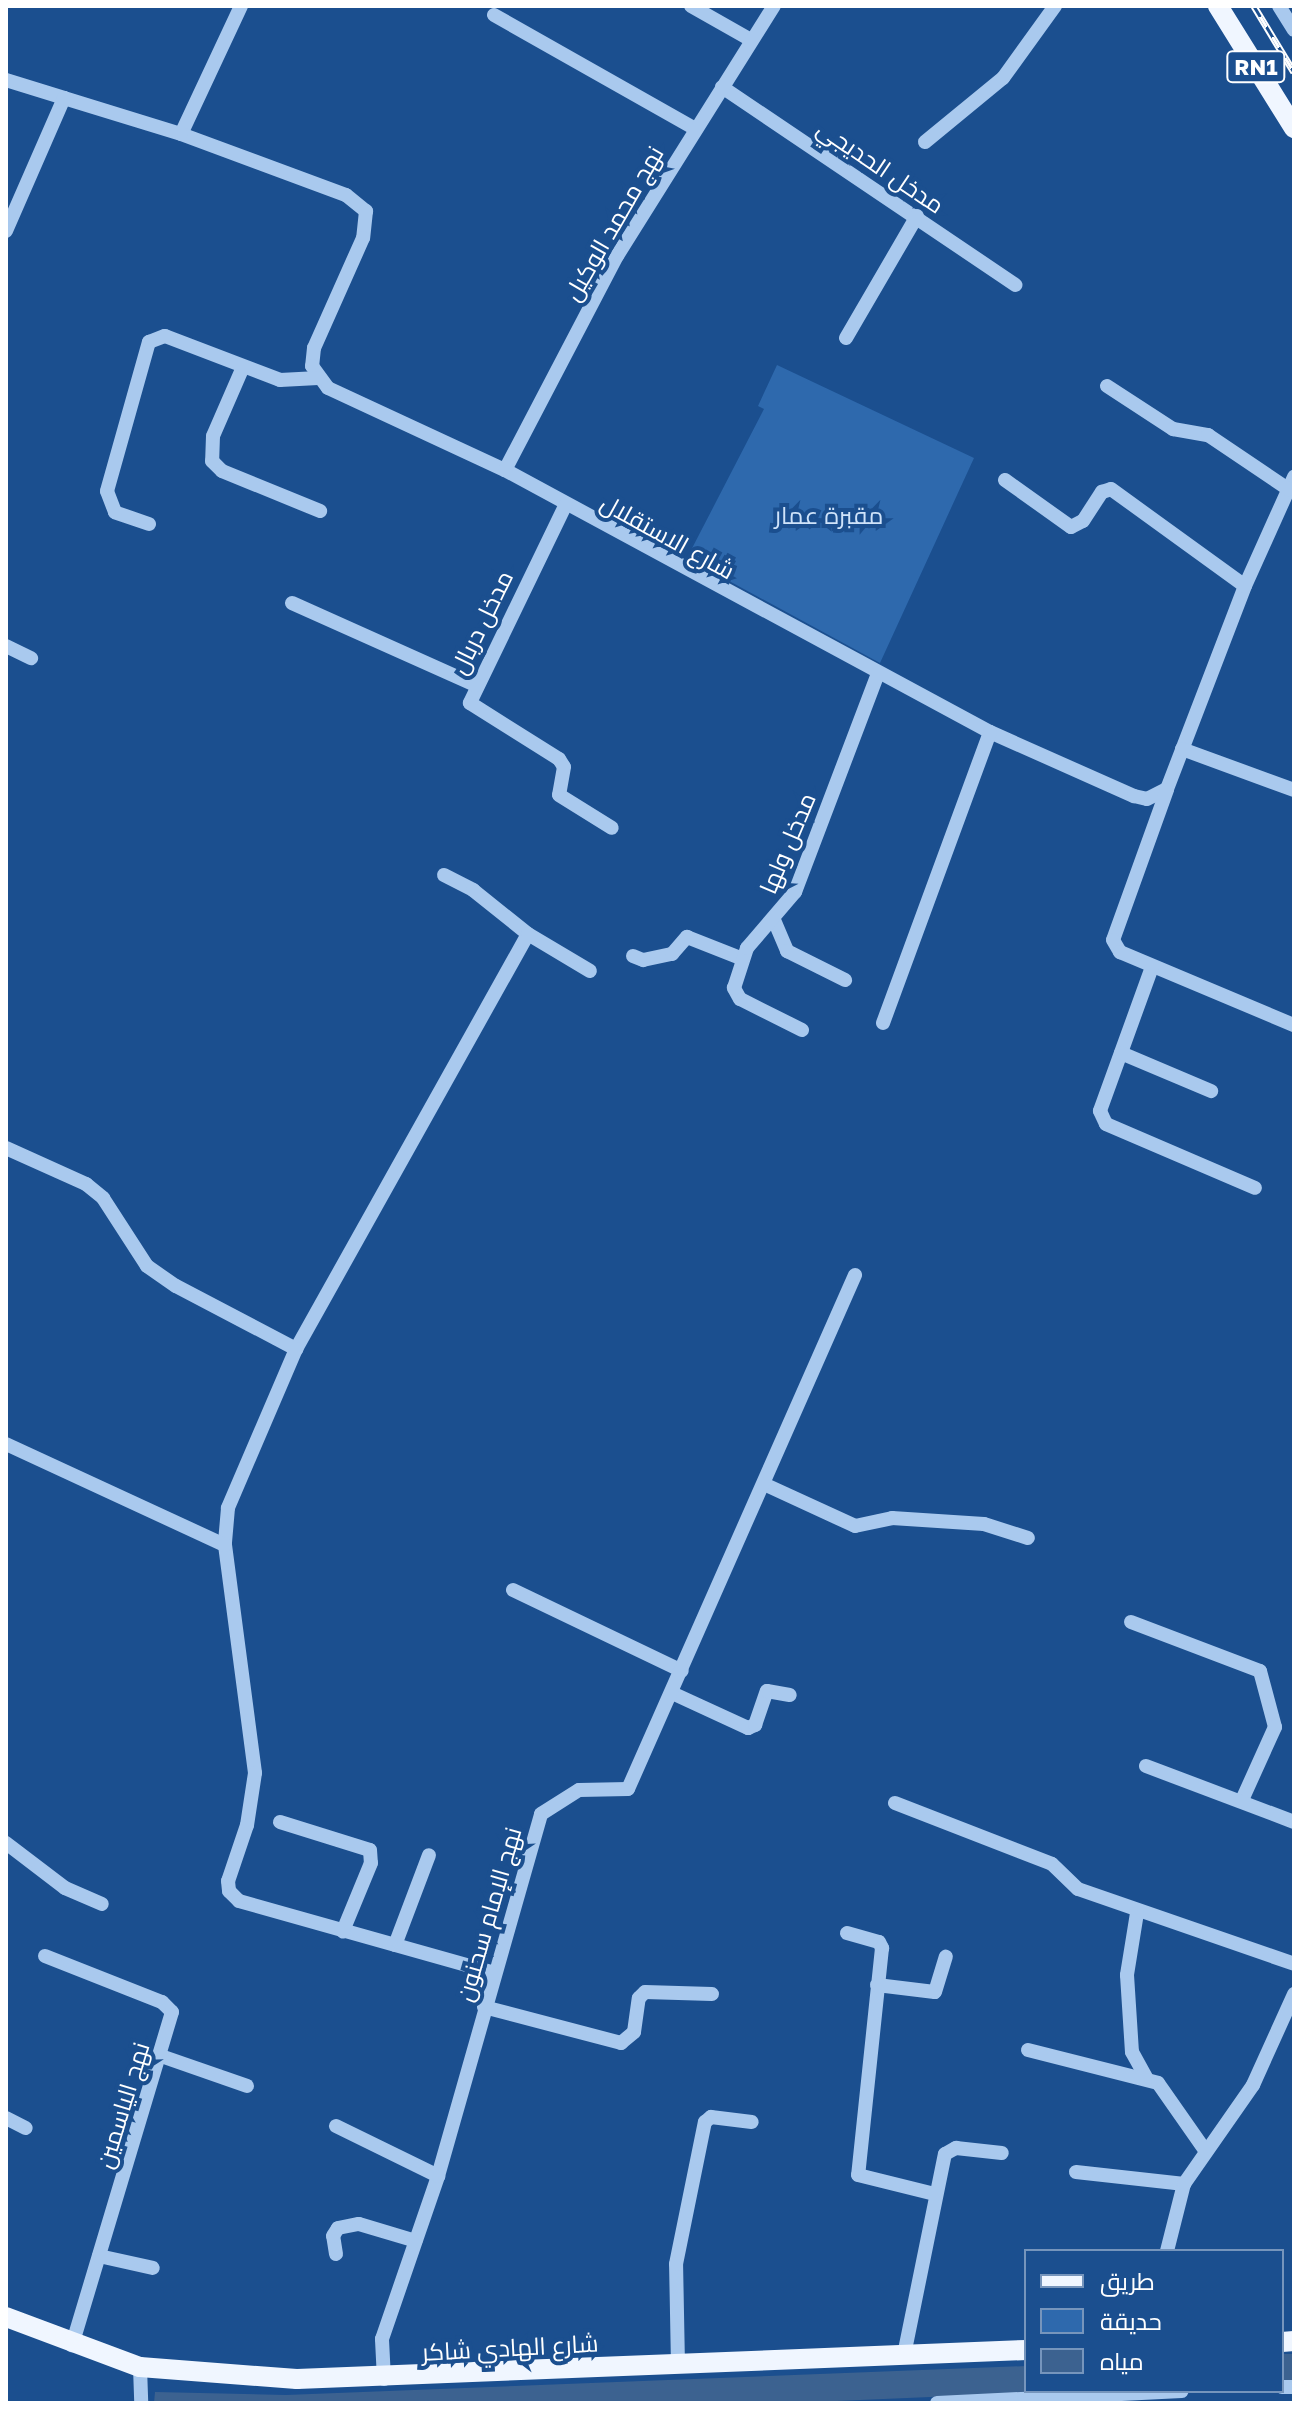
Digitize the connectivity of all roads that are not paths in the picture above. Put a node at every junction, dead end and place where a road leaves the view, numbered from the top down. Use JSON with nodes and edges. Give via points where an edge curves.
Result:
{"nodes":[{"id":1,"x":241,"y":6,"type":"edge"},
{"id":2,"x":691,"y":6,"type":"edge"},
{"id":3,"x":774,"y":6,"type":"edge"},
{"id":4,"x":1055,"y":6,"type":"edge"},
{"id":5,"x":1218,"y":6,"type":"edge"},
{"id":6,"x":1279,"y":6,"type":"edge"},
{"id":7,"x":494,"y":15,"type":"dead end"},
{"id":8,"x":1294,"y":30,"type":"edge"},
{"id":9,"x":751,"y":40,"type":"junction"},
{"id":10,"x":6,"y":80,"type":"edge"},
{"id":11,"x":722,"y":87,"type":"junction"},
{"id":12,"x":64,"y":98,"type":"junction"},
{"id":13,"x":694,"y":128,"type":"junction"},
{"id":14,"x":1294,"y":128,"type":"edge"},
{"id":15,"x":181,"y":134,"type":"junction"},
{"id":16,"x":925,"y":142,"type":"dead end"},
{"id":17,"x":917,"y":216,"type":"junction"},
{"id":18,"x":6,"y":231,"type":"edge"},
{"id":19,"x":1015,"y":285,"type":"dead end"},
{"id":20,"x":846,"y":338,"type":"dead end"},
{"id":21,"x":243,"y":367,"type":"junction"},
{"id":22,"x":318,"y":378,"type":"junction"},
{"id":23,"x":1107,"y":386,"type":"dead end"},
{"id":24,"x":505,"y":470,"type":"junction"},
{"id":25,"x":1005,"y":480,"type":"dead end"},
{"id":26,"x":1291,"y":483,"type":"edge"},
{"id":27,"x":566,"y":504,"type":"junction"},
{"id":28,"x":320,"y":511,"type":"dead end"},
{"id":29,"x":149,"y":524,"type":"dead end"},
{"id":30,"x":1245,"y":586,"type":"junction"},
{"id":31,"x":292,"y":603,"type":"dead end"},
{"id":32,"x":6,"y":646,"type":"edge"},
{"id":33,"x":31,"y":658,"type":"dead end"},
{"id":34,"x":878,"y":673,"type":"junction"},
{"id":35,"x":475,"y":685,"type":"junction"},
{"id":36,"x":990,"y":732,"type":"junction"},
{"id":37,"x":1182,"y":749,"type":"junction"},
{"id":38,"x":1167,"y":789,"type":"junction"},
{"id":39,"x":1294,"y":790,"type":"edge"},
{"id":40,"x":612,"y":828,"type":"dead end"},
{"id":41,"x":444,"y":875,"type":"dead end"},
{"id":42,"x":774,"y":920,"type":"junction"},
{"id":43,"x":528,"y":934,"type":"junction"},
{"id":44,"x":633,"y":956,"type":"dead end"},
{"id":45,"x":743,"y":959,"type":"junction"},
{"id":46,"x":1152,"y":967,"type":"junction"},
{"id":47,"x":590,"y":971,"type":"dead end"},
{"id":48,"x":845,"y":980,"type":"dead end"},
{"id":49,"x":883,"y":1023,"type":"dead end"},
{"id":50,"x":1294,"y":1025,"type":"edge"},
{"id":51,"x":802,"y":1030,"type":"dead end"},
{"id":52,"x":1121,"y":1053,"type":"junction"},
{"id":53,"x":1211,"y":1091,"type":"dead end"},
{"id":54,"x":6,"y":1148,"type":"edge"},
{"id":55,"x":1255,"y":1188,"type":"dead end"},
{"id":56,"x":855,"y":1275,"type":"dead end"},
{"id":57,"x":296,"y":1349,"type":"junction"},
{"id":58,"x":6,"y":1444,"type":"edge"},
{"id":59,"x":766,"y":1485,"type":"junction"},
{"id":60,"x":1028,"y":1538,"type":"dead end"},
{"id":61,"x":225,"y":1545,"type":"junction"},
{"id":62,"x":513,"y":1590,"type":"dead end"},
{"id":63,"x":1131,"y":1622,"type":"dead end"},
{"id":64,"x":682,"y":1671,"type":"junction"},
{"id":65,"x":672,"y":1693,"type":"junction"},
{"id":66,"x":790,"y":1695,"type":"dead end"},
{"id":67,"x":1146,"y":1766,"type":"dead end"},
{"id":68,"x":1242,"y":1800,"type":"junction"},
{"id":69,"x":895,"y":1803,"type":"dead end"},
{"id":70,"x":280,"y":1822,"type":"dead end"},
{"id":71,"x":1294,"y":1822,"type":"edge"},
{"id":72,"x":6,"y":1843,"type":"edge"},
{"id":73,"x":429,"y":1855,"type":"dead end"},
{"id":74,"x":102,"y":1904,"type":"dead end"},
{"id":75,"x":1137,"y":1913,"type":"junction"},
{"id":76,"x":343,"y":1931,"type":"junction"},
{"id":77,"x":847,"y":1933,"type":"dead end"},
{"id":78,"x":395,"y":1945,"type":"junction"},
{"id":79,"x":45,"y":1956,"type":"dead end"},
{"id":80,"x":946,"y":1957,"type":"dead end"},
{"id":81,"x":1294,"y":1964,"type":"edge"},
{"id":82,"x":492,"y":1972,"type":"junction"},
{"id":83,"x":877,"y":1985,"type":"junction"},
{"id":84,"x":712,"y":1994,"type":"dead end"},
{"id":85,"x":1294,"y":1994,"type":"edge"},
{"id":86,"x":484,"y":2007,"type":"junction"},
{"id":87,"x":1028,"y":2050,"type":"dead end"},
{"id":88,"x":161,"y":2056,"type":"junction"},
{"id":89,"x":1146,"y":2077,"type":"junction"},
{"id":90,"x":247,"y":2086,"type":"dead end"},
{"id":91,"x":6,"y":2118,"type":"edge"},
{"id":92,"x":752,"y":2122,"type":"dead end"},
{"id":93,"x":336,"y":2126,"type":"dead end"},
{"id":94,"x":26,"y":2128,"type":"dead end"},
{"id":95,"x":1205,"y":2150,"type":"junction"},
{"id":96,"x":1002,"y":2153,"type":"dead end"},
{"id":97,"x":1076,"y":2172,"type":"dead end"},
{"id":98,"x":438,"y":2176,"type":"junction"},
{"id":99,"x":1184,"y":2184,"type":"junction"},
{"id":100,"x":935,"y":2194,"type":"junction"},
{"id":101,"x":416,"y":2241,"type":"junction"},
{"id":102,"x":1168,"y":2249,"type":"edge"},
{"id":103,"x":336,"y":2254,"type":"dead end"},
{"id":104,"x":99,"y":2256,"type":"junction"},
{"id":105,"x":153,"y":2268,"type":"dead end"},
{"id":106,"x":6,"y":2317,"type":"edge"},
{"id":107,"x":72,"y":2345,"type":"junction"},
{"id":108,"x":1024,"y":2350,"type":"edge"},
{"id":109,"x":904,"y":2355,"type":"junction"},
{"id":110,"x":678,"y":2365,"type":"junction"},
{"id":111,"x":140,"y":2367,"type":"junction"},
{"id":112,"x":384,"y":2379,"type":"junction"},
{"id":113,"x":1161,"y":2393,"type":"edge"},
{"id":114,"x":1098,"y":2399,"type":"edge"},
{"id":115,"x":965,"y":2402,"type":"edge"},
{"id":116,"x":141,"y":2403,"type":"edge"},
{"id":117,"x":937,"y":2403,"type":"edge"}],
"edges":[{"from":1,"to":15,"type":"street"},
{"from":2,"to":9,"type":"street"},
{"from":3,"to":9,"type":"street","name":"نهج محمد الوكيل"},
{"from":4,"to":16,"type":"street","via":[[1003,78]]},
{"from":5,"to":14,"type":"main road","number":"RN1"},
{"from":6,"to":8,"type":"street"},
{"from":7,"to":13,"type":"street"},
{"from":9,"to":11,"type":"street","name":"نهج محمد الوكيل"},
{"from":10,"to":12,"type":"street"},
{"from":11,"to":13,"type":"street","name":"نهج محمد الوكيل"},
{"from":11,"to":17,"type":"street","name":"مدخل الحديجي"},
{"from":12,"to":15,"type":"street"},
{"from":12,"to":18,"type":"street"},
{"from":13,"to":24,"type":"street","name":"نهج محمد الوكيل","via":[[617,256]]},
{"from":15,"to":22,"type":"street","via":[[346,195],[366,211],[363,238],[314,348],[312,366]]},
{"from":17,"to":19,"type":"street","name":"مدخل الحديجي"},
{"from":17,"to":20,"type":"street"},
{"from":21,"to":22,"type":"street","via":[[290,382]]},
{"from":21,"to":28,"type":"street","via":[[213,436],[212,461],[222,471]]},
{"from":21,"to":29,"type":"street","via":[[165,336],[149,342],[107,491],[115,512]]},
{"from":22,"to":24,"type":"street","name":"شارع الاستقلال","via":[[328,388]]},
{"from":23,"to":26,"type":"street","via":[[1173,429],[1208,435]]},
{"from":24,"to":27,"type":"street","name":"شارع الاستقلال"},
{"from":25,"to":30,"type":"street","via":[[1071,527],[1083,521],[1102,492],[1111,489]]},
{"from":26,"to":30,"type":"street"},
{"from":27,"to":34,"type":"street","name":"شارع الاستقلال"},
{"from":27,"to":35,"type":"street","name":"مدخل دربال"},
{"from":30,"to":37,"type":"street"},
{"from":31,"to":35,"type":"street"},
{"from":32,"to":33,"type":"street"},
{"from":34,"to":36,"type":"street","name":"شارع الاستقلال"},
{"from":34,"to":42,"type":"street","name":"مدخل ولها","via":[[795,892]]},
{"from":35,"to":40,"type":"street","name":"مدخل دربال","via":[[469,696],[474,709],[559,759],[564,767],[559,795]]},
{"from":36,"to":38,"type":"street","name":"شارع الاستقلال","via":[[1134,796],[1147,799]]},
{"from":36,"to":49,"type":"street"},
{"from":37,"to":38,"type":"street"},
{"from":37,"to":39,"type":"street"},
{"from":38,"to":46,"type":"street","via":[[1113,940],[1120,952]]},
{"from":41,"to":43,"type":"street","via":[[473,890]]},
{"from":42,"to":45,"type":"street","name":"مدخل ولها"},
{"from":42,"to":48,"type":"street","via":[[787,951]]},
{"from":43,"to":47,"type":"street"},
{"from":43,"to":57,"type":"street"},
{"from":44,"to":45,"type":"street","via":[[643,960],[672,954],[687,937]]},
{"from":45,"to":51,"type":"street","via":[[734,988],[740,999]]},
{"from":46,"to":50,"type":"street"},
{"from":46,"to":52,"type":"street"},
{"from":52,"to":53,"type":"street"},
{"from":52,"to":55,"type":"street","via":[[1100,1111],[1106,1124]]},
{"from":54,"to":57,"type":"street","via":[[86,1184],[103,1198],[147,1266]]},
{"from":56,"to":59,"type":"street","name":"نهج الإمام سحنون"},
{"from":57,"to":61,"type":"street","via":[[228,1508]]},
{"from":58,"to":61,"type":"street"},
{"from":59,"to":60,"type":"street","via":[[855,1526],[892,1518],[969,1523]]},
{"from":59,"to":64,"type":"street","name":"نهج الإمام سحنون"},
{"from":61,"to":76,"type":"street","via":[[255,1773],[229,1891],[239,1901]]},
{"from":62,"to":64,"type":"street"},
{"from":63,"to":68,"type":"street","via":[[1260,1671],[1275,1727]]},
{"from":64,"to":65,"type":"street","name":"نهج الإمام سحنون"},
{"from":65,"to":66,"type":"street","via":[[748,1728],[755,1725],[767,1691]]},
{"from":65,"to":82,"type":"street","name":"نهج الإمام سحنون","via":[[628,1789],[579,1790],[541,1814]]},
{"from":67,"to":68,"type":"street"},
{"from":68,"to":71,"type":"street"},
{"from":69,"to":75,"type":"street","via":[[1052,1864],[1078,1889]]},
{"from":70,"to":76,"type":"street","via":[[370,1850],[371,1863]]},
{"from":72,"to":74,"type":"street","via":[[65,1888]]},
{"from":73,"to":78,"type":"street"},
{"from":75,"to":81,"type":"street","via":[[1182,1922]]},
{"from":75,"to":89,"type":"street","via":[[1127,1975],[1132,2052]]},
{"from":76,"to":78,"type":"street"},
{"from":77,"to":83,"type":"street","via":[[880,1944]]},
{"from":78,"to":82,"type":"street"},
{"from":79,"to":88,"type":"street","name":"نهج الياسمين","via":[[167,2006],[172,2020]]},
{"from":80,"to":83,"type":"street","via":[[935,1992]]},
{"from":82,"to":86,"type":"street","name":"نهج الإمام سحنون"},
{"from":83,"to":100,"type":"street","via":[[858,2175]]},
{"from":84,"to":86,"type":"street","via":[[645,1992],[639,1998],[634,2032],[621,2043]]},
{"from":85,"to":95,"type":"street","via":[[1253,2085]]},
{"from":86,"to":98,"type":"street","name":"نهج الإمام سحنون"},
{"from":87,"to":89,"type":"street"},
{"from":88,"to":90,"type":"street"},
{"from":88,"to":104,"type":"street","name":"نهج الياسمين"},
{"from":89,"to":95,"type":"street","via":[[1173,2102]]},
{"from":91,"to":94,"type":"street"},
{"from":92,"to":110,"type":"street","via":[[711,2117],[705,2122],[676,2264]]},
{"from":93,"to":98,"type":"street"},
{"from":95,"to":99,"type":"street"},
{"from":96,"to":100,"type":"street","via":[[950,2150],[942,2159]]},
{"from":97,"to":99,"type":"street"},
{"from":98,"to":101,"type":"street","name":"نهج الإمام سحنون"},
{"from":99,"to":102,"type":"street"},
{"from":100,"to":109,"type":"street"},
{"from":101,"to":103,"type":"street","via":[[359,2224],[338,2228],[333,2236]]},
{"from":101,"to":112,"type":"street","name":"نهج الإمام سحنون","via":[[382,2339]]},
{"from":104,"to":105,"type":"street"},
{"from":104,"to":107,"type":"street","name":"نهج الياسمين"},
{"from":106,"to":107,"type":"main road","name":"شارع الهادي شاكر"},
{"from":107,"to":111,"type":"main road","name":"شارع الهادي شاكر"},
{"from":108,"to":109,"type":"main road","name":"شارع الهادي شاكر"},
{"from":109,"to":110,"type":"main road","name":"شارع الهادي شاكر"},
{"from":110,"to":112,"type":"main road","name":"شارع الهادي شاكر"},
{"from":111,"to":112,"type":"main road","name":"شارع الهادي شاكر","via":[[230,2376]]},
{"from":111,"to":116,"type":"street"},
{"from":113,"to":114,"type":"street"},
{"from":114,"to":115,"type":"street"},
{"from":115,"to":117,"type":"street"}]}
